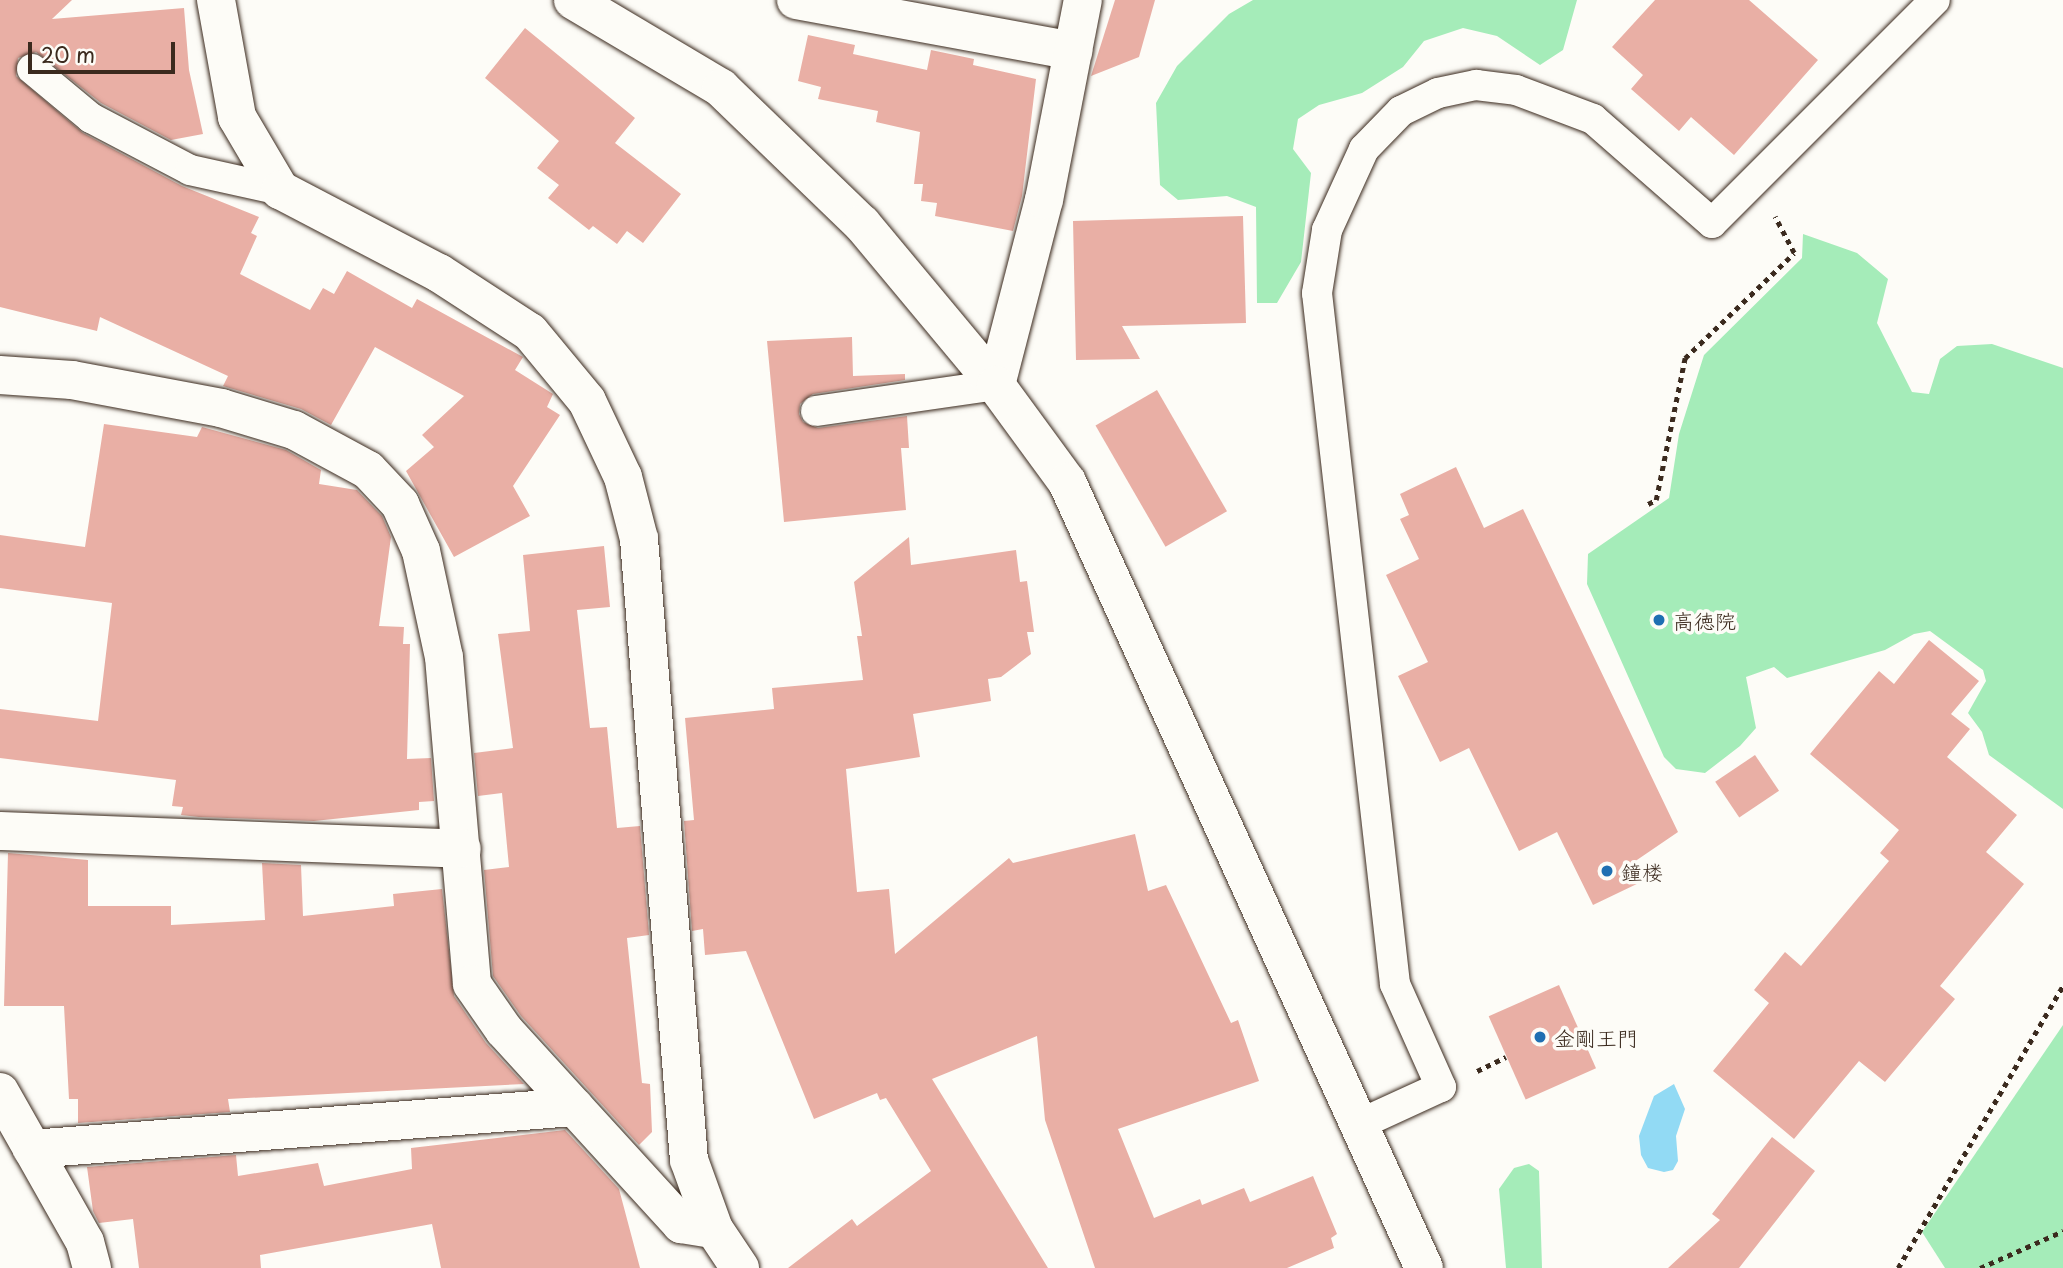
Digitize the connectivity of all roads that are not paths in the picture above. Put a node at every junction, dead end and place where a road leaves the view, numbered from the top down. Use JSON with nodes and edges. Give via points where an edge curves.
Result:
{"nodes":[{"id":1,"x":216,"y":0,"type":"edge"},
{"id":2,"x":796,"y":0,"type":"edge"},
{"id":3,"x":1083,"y":0,"type":"edge"},
{"id":4,"x":1936,"y":0,"type":"edge"},
{"id":5,"x":594,"y":5,"type":"edge"},
{"id":6,"x":1073,"y":51,"type":"junction"},
{"id":7,"x":32,"y":69,"type":"dead end"},
{"id":8,"x":280,"y":190,"type":"junction"},
{"id":9,"x":0,"y":375,"type":"edge"},
{"id":10,"x":996,"y":385,"type":"junction"},
{"id":11,"x":816,"y":411,"type":"dead end"},
{"id":12,"x":0,"y":831,"type":"edge"},
{"id":13,"x":462,"y":849,"type":"junction"},
{"id":14,"x":0,"y":1092,"type":"edge"},
{"id":15,"x":574,"y":1107,"type":"junction"},
{"id":16,"x":1360,"y":1124,"type":"junction"},
{"id":17,"x":32,"y":1149,"type":"junction"},
{"id":18,"x":714,"y":1228,"type":"junction"},
{"id":19,"x":92,"y":1268,"type":"edge"},
{"id":20,"x":740,"y":1268,"type":"edge"},
{"id":21,"x":1424,"y":1268,"type":"edge"}],
"edges":[{"from":1,"to":8,"type":"street","via":[[237,117]]},
{"from":2,"to":6,"type":"street"},
{"from":3,"to":6,"type":"street"},
{"from":4,"to":16,"type":"lane","via":[[1712,223],[1593,119],[1516,90],[1476,85],[1438,93],[1401,111],[1364,149],[1327,230],[1317,293],[1395,984],[1441,1087]]},
{"from":5,"to":10,"type":"street","via":[[721,88],[862,225]]},
{"from":6,"to":10,"type":"street","via":[[1044,200]]},
{"from":7,"to":8,"type":"lane","via":[[91,118],[190,170]]},
{"from":8,"to":18,"type":"street","via":[[439,273],[530,332],[587,401],[623,477],[639,539],[689,1160]]},
{"from":9,"to":13,"type":"street","via":[[72,380],[221,408],[294,430],[368,470],[400,504],[421,551],[443,657]]},
{"from":10,"to":11,"type":"lane"},
{"from":10,"to":16,"type":"street","via":[[1067,482]]},
{"from":12,"to":13,"type":"street"},
{"from":13,"to":15,"type":"street","via":[[472,984],[504,1030]]},
{"from":14,"to":17,"type":"street"},
{"from":15,"to":17,"type":"street"},
{"from":15,"to":18,"type":"street","via":[[681,1224]]},
{"from":16,"to":21,"type":"street"},
{"from":17,"to":19,"type":"street","via":[[85,1242]]},
{"from":18,"to":20,"type":"street"}]}
